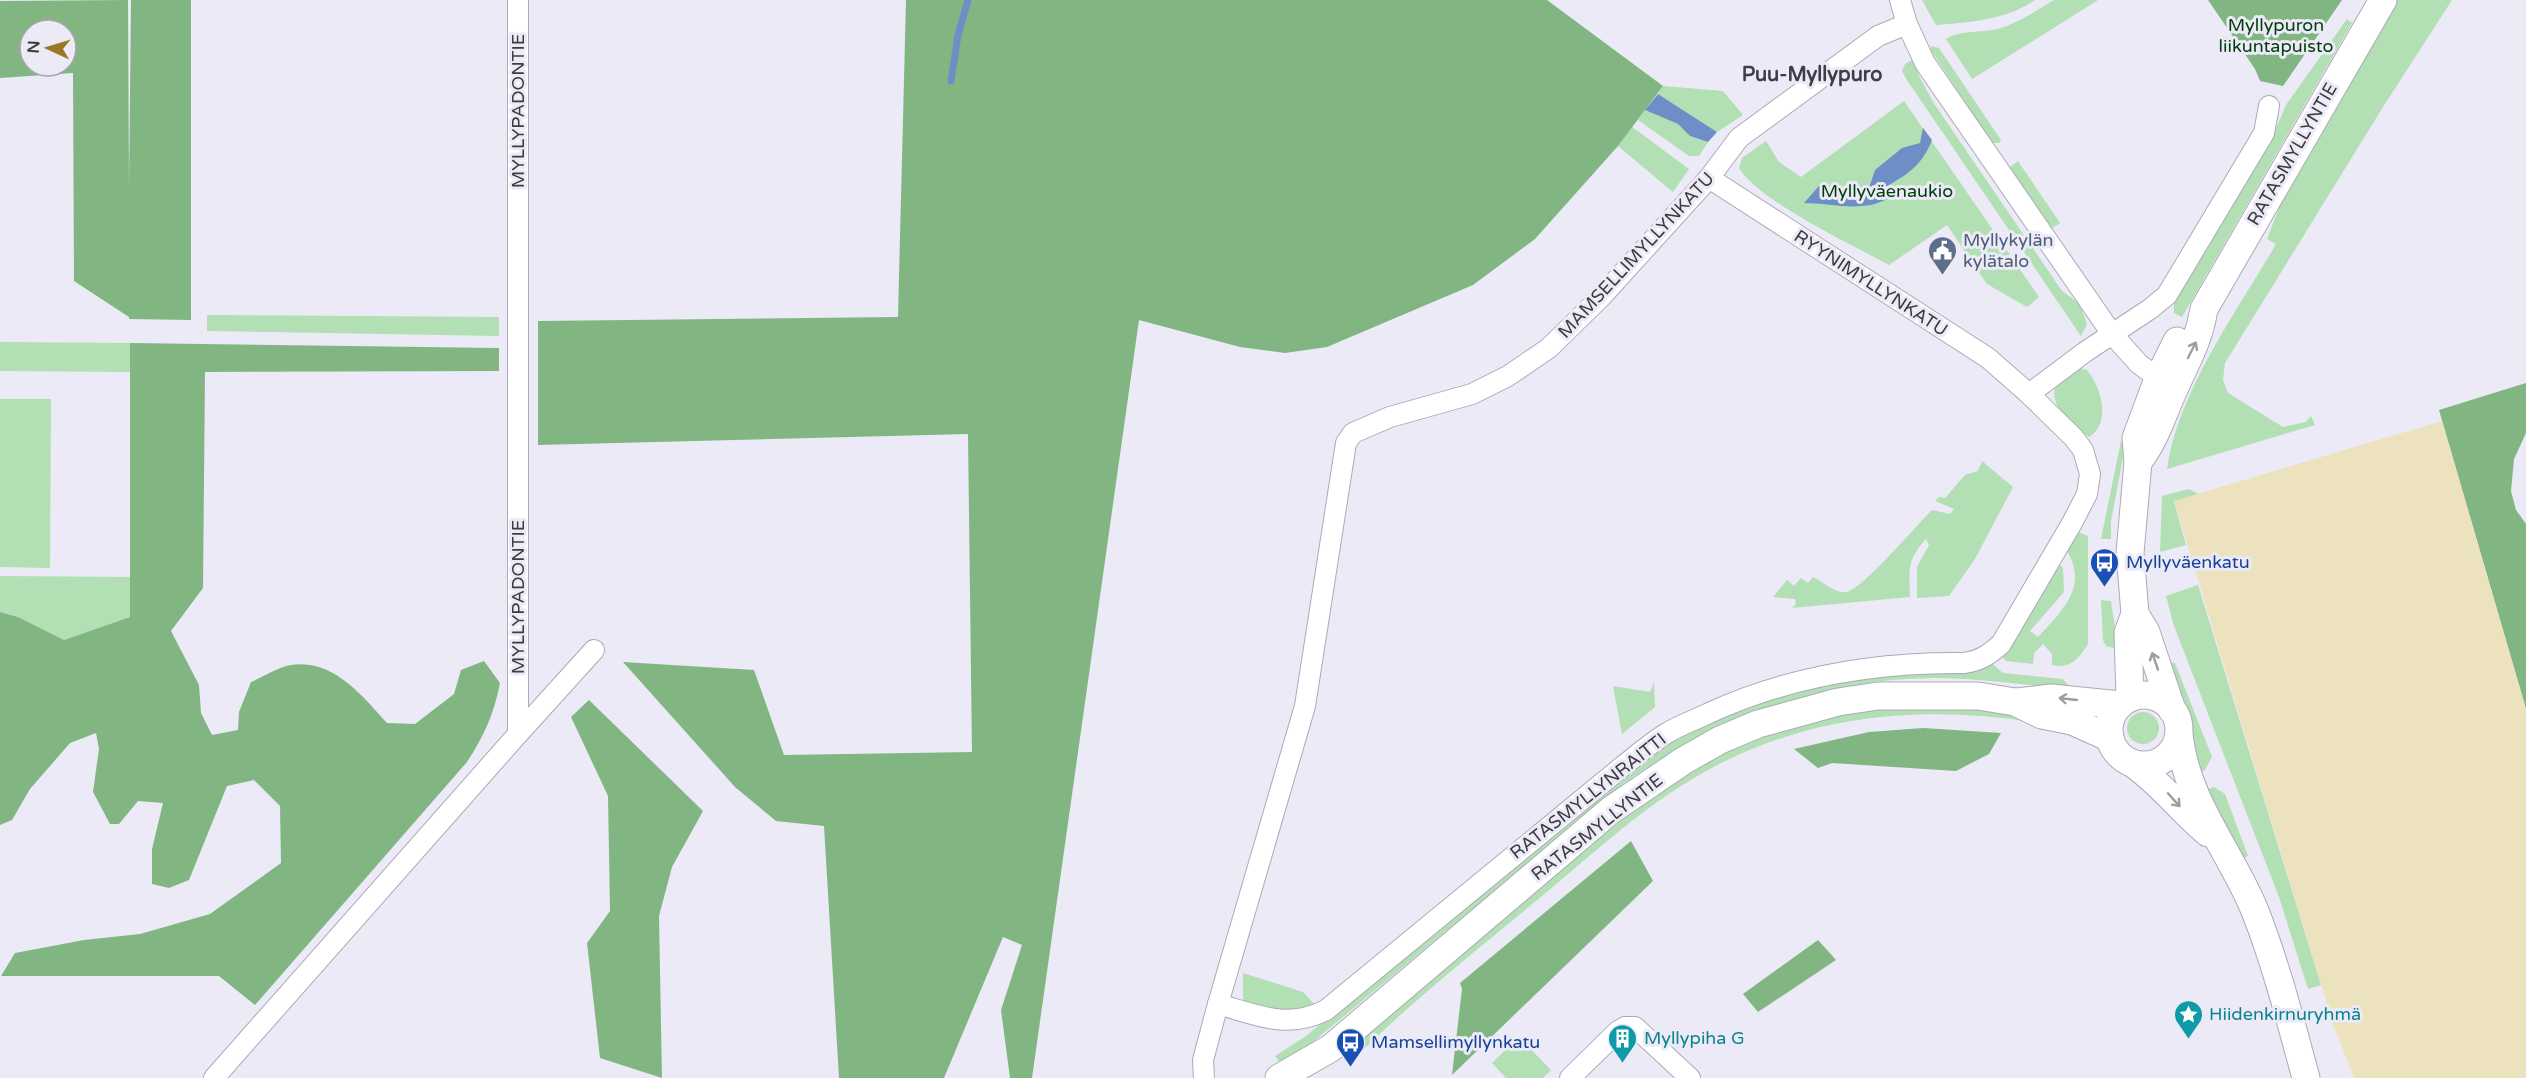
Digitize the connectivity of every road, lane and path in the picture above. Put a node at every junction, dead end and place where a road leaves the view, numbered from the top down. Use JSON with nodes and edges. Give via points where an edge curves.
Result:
{"nodes":[{"id":1,"x":518,"y":0,"type":"edge"},
{"id":2,"x":1900,"y":0,"type":"edge"},
{"id":3,"x":2383,"y":0,"type":"edge"},
{"id":4,"x":1907,"y":24,"type":"junction"},
{"id":5,"x":2269,"y":106,"type":"dead end"},
{"id":6,"x":1709,"y":178,"type":"junction"},
{"id":7,"x":2112,"y":334,"type":"junction"},
{"id":8,"x":2166,"y":384,"type":"junction"},
{"id":9,"x":2029,"y":394,"type":"junction"},
{"id":10,"x":2135,"y":614,"type":"junction"},
{"id":11,"x":594,"y":650,"type":"dead end"},
{"id":12,"x":2125,"y":701,"type":"junction"},
{"id":13,"x":2016,"y":702,"type":"junction"},
{"id":14,"x":2172,"y":710,"type":"junction"},
{"id":15,"x":518,"y":734,"type":"junction"},
{"id":16,"x":2179,"y":735,"type":"junction"},
{"id":17,"x":2110,"y":738,"type":"junction"},
{"id":18,"x":2132,"y":763,"type":"junction"},
{"id":19,"x":2216,"y":839,"type":"junction"},
{"id":20,"x":1218,"y":1004,"type":"junction"},
{"id":21,"x":1331,"y":1048,"type":"junction"},
{"id":22,"x":214,"y":1078,"type":"edge"},
{"id":23,"x":1204,"y":1078,"type":"edge"},
{"id":24,"x":1279,"y":1078,"type":"edge"},
{"id":25,"x":1307,"y":1078,"type":"edge"},
{"id":26,"x":1569,"y":1078,"type":"edge"},
{"id":27,"x":1690,"y":1078,"type":"edge"},
{"id":28,"x":2306,"y":1078,"type":"edge"}],
"edges":[{"from":1,"to":15,"type":"street","name":"MYLLYPADONTIE"},
{"from":2,"to":4,"type":"street"},
{"from":3,"to":8,"type":"main road","name":"RATASMYLLYNTIE","via":[[2204,309],[2200,335]]},
{"from":4,"to":6,"type":"street","name":"MAMSELLIMYLLYNKATU","via":[[1878,36],[1738,138]]},
{"from":4,"to":7,"type":"street","via":[[1925,63]]},
{"from":5,"to":7,"type":"street","via":[[2264,134],[2166,295]]},
{"from":6,"to":9,"type":"street","name":"RYYNIMYLLYNKATU","via":[[1988,358]]},
{"from":6,"to":20,"type":"street","name":"MAMSELLIMYLLYNKATU","via":[[1549,348],[1508,376],[1472,394],[1390,417],[1353,433],[1346,443],[1305,706]]},
{"from":7,"to":8,"type":"street","via":[[2131,356]]},
{"from":7,"to":9,"type":"street"},
{"from":8,"to":10,"type":"main road","name":"RATASMYLLYNTIE","via":[[2136,438],[2138,462],[2130,553]]},
{"from":9,"to":20,"type":"street","name":"RATASMYLLYNRAITTI","via":[[2083,450],[2090,486],[2057,552],[2001,644],[1989,655],[1975,662],[1892,665],[1827,674],[1724,707],[1668,732],[1326,1010],[1307,1019],[1288,1021]]},
{"from":10,"to":12,"type":"main road","name":"RATASMYLLYNTIE","via":[[2128,633]]},
{"from":14,"to":10,"type":"main road","name":"RATASMYLLYNTIE","one_way":true,"via":[[2146,632]]},
{"from":11,"to":15,"type":"street"},
{"from":12,"to":13,"type":"main road","name":"RATASMYLLYNTIE","one_way":true,"via":[[2051,698]]},
{"from":12,"to":14,"type":"main road","via":[[2143,695],[2156,697]]},
{"from":12,"to":17,"type":"main road","via":[[2110,724]]},
{"from":13,"to":17,"type":"main road","name":"RATASMYLLYNTIE"},
{"from":13,"to":21,"type":"main road","name":"RATASMYLLYNTIE","via":[[1978,696],[1878,696],[1800,712],[1720,740],[1611,810]]},
{"from":14,"to":16,"type":"main road"},
{"from":15,"to":22,"type":"street"},
{"from":16,"to":18,"type":"main road","via":[[2174,748],[2159,762]]},
{"from":16,"to":19,"type":"main road","via":[[2182,761]]},
{"from":17,"to":18,"type":"main road","via":[[2116,750]]},
{"from":18,"to":19,"type":"main road","one_way":true},
{"from":19,"to":28,"type":"main road","via":[[2255,912]]},
{"from":20,"to":23,"type":"street","name":"MAMSELLIMYLLYNKATU","via":[[1203,1060]]},
{"from":21,"to":24,"type":"main road","name":"RATASMYLLYNTIE"},
{"from":21,"to":25,"type":"main road","name":"RATASMYLLYNTIE"},
{"from":26,"to":27,"type":"street","via":[[1618,1031],[1635,1027]]}]}
